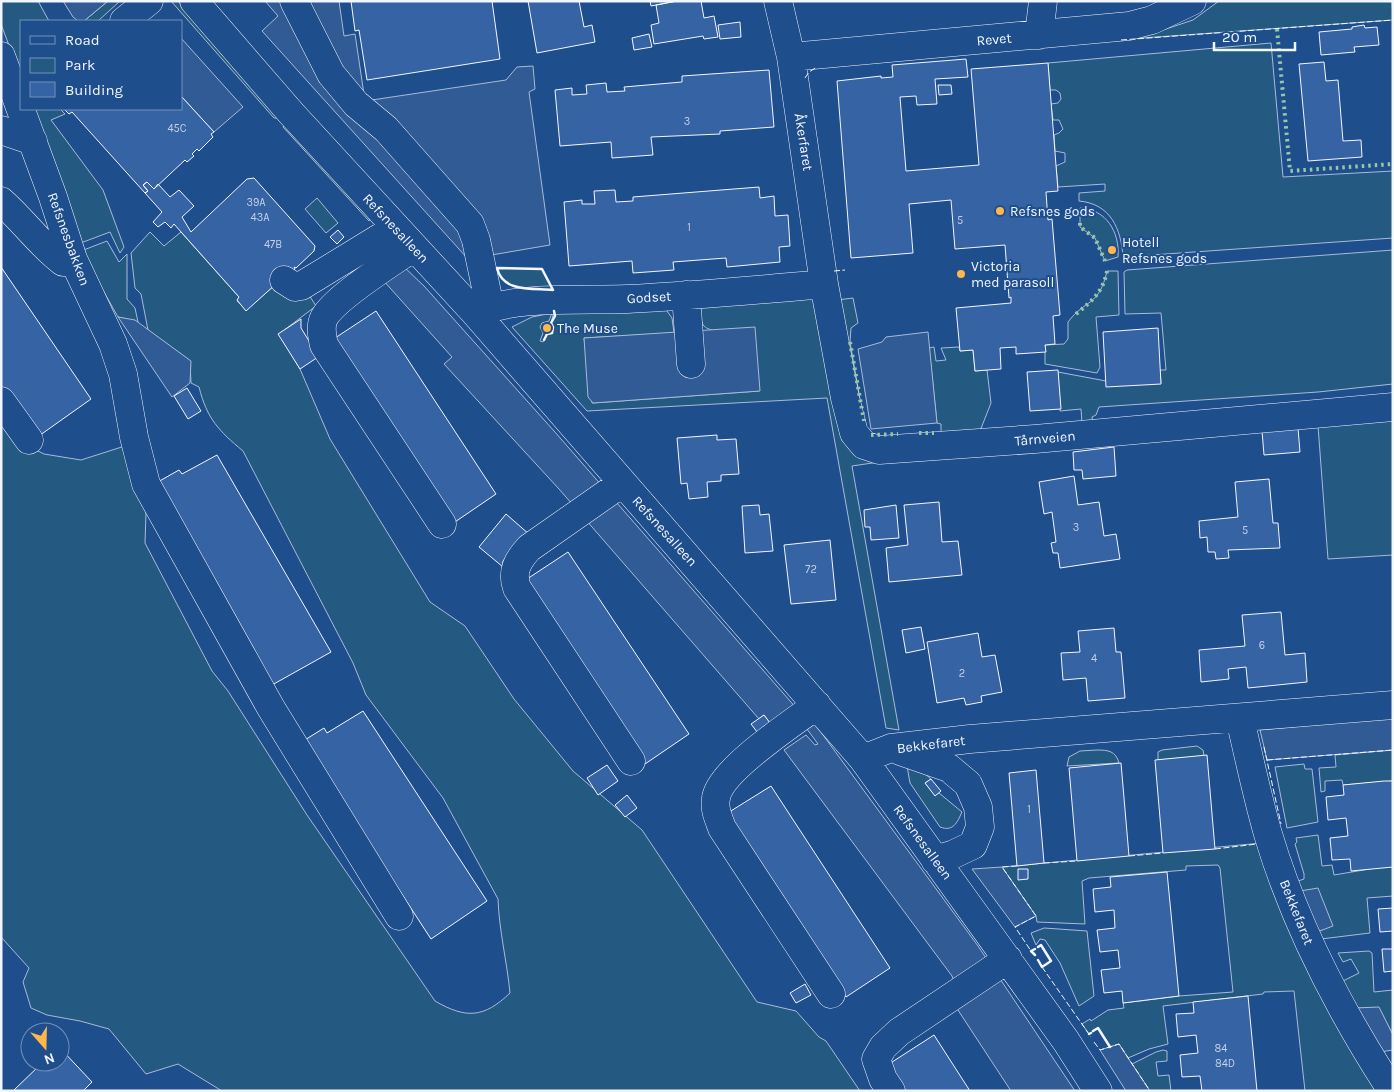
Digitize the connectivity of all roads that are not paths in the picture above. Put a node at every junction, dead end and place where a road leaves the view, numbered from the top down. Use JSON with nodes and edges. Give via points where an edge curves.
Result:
{"nodes":[{"id":1,"x":148,"y":1,"type":"edge"},
{"id":2,"x":194,"y":1,"type":"edge"},
{"id":3,"x":294,"y":1,"type":"edge"},
{"id":4,"x":778,"y":1,"type":"edge"},
{"id":5,"x":1043,"y":1,"type":"edge"},
{"id":6,"x":1192,"y":1,"type":"edge"},
{"id":7,"x":125,"y":20,"type":"edge"},
{"id":8,"x":1039,"y":35,"type":"junction"},
{"id":9,"x":1,"y":56,"type":"edge"},
{"id":10,"x":792,"y":66,"type":"junction"},
{"id":11,"x":20,"y":106,"type":"edge"},
{"id":12,"x":21,"y":110,"type":"edge"},
{"id":13,"x":1,"y":130,"type":"edge"},
{"id":14,"x":33,"y":141,"type":"junction"},
{"id":15,"x":1,"y":201,"type":"edge"},
{"id":16,"x":405,"y":238,"type":"junction"},
{"id":17,"x":73,"y":259,"type":"junction"},
{"id":18,"x":284,"y":280,"type":"dead end"},
{"id":19,"x":824,"y":284,"type":"junction"},
{"id":20,"x":686,"y":296,"type":"junction"},
{"id":21,"x":483,"y":311,"type":"junction"},
{"id":22,"x":691,"y":364,"type":"dead end"},
{"id":23,"x":1,"y":401,"type":"edge"},
{"id":24,"x":1393,"y":407,"type":"edge"},
{"id":25,"x":29,"y":440,"type":"dead end"},
{"id":26,"x":622,"y":483,"type":"junction"},
{"id":27,"x":442,"y":524,"type":"dead end"},
{"id":28,"x":817,"y":705,"type":"junction"},
{"id":29,"x":1393,"y":705,"type":"edge"},
{"id":30,"x":1240,"y":719,"type":"junction"},
{"id":31,"x":891,"y":748,"type":"junction"},
{"id":32,"x":863,"y":759,"type":"junction"},
{"id":33,"x":632,"y":761,"type":"dead end"},
{"id":34,"x":935,"y":860,"type":"junction"},
{"id":35,"x":399,"y":916,"type":"dead end"},
{"id":36,"x":1008,"y":959,"type":"junction"},
{"id":37,"x":830,"y":994,"type":"dead end"},
{"id":38,"x":891,"y":1091,"type":"edge"},
{"id":39,"x":1098,"y":1091,"type":"edge"},
{"id":40,"x":1392,"y":1091,"type":"edge"}],
"edges":[{"from":1,"to":7,"type":"street"},
{"from":2,"to":16,"type":"street","name":"Refsnesalleen"},
{"from":3,"to":21,"type":"street","via":[[331,74],[356,104],[386,129],[470,224],[476,240]]},
{"from":4,"to":10,"type":"street","name":"Åkerfaret"},
{"from":5,"to":8,"type":"street"},
{"from":6,"to":8,"type":"street","name":"Revet","via":[[1152,20],[1129,26]]},
{"from":8,"to":10,"type":"street","name":"Revet"},
{"from":9,"to":11,"type":"street","name":"Refsnesbakken"},
{"from":10,"to":19,"type":"street","name":"Åkerfaret"},
{"from":12,"to":14,"type":"street","name":"Refsnesbakken"},
{"from":13,"to":14,"type":"street"},
{"from":14,"to":17,"type":"street","name":"Refsnesbakken"},
{"from":15,"to":17,"type":"street","via":[[48,251],[63,262]]},
{"from":16,"to":18,"type":"street","via":[[301,286],[295,287]]},
{"from":16,"to":21,"type":"street","name":"Refsnesalleen"},
{"from":16,"to":27,"type":"street","via":[[339,300],[324,318],[322,337],[328,352]]},
{"from":17,"to":35,"type":"street","name":"Refsnesbakken","via":[[113,344],[123,374],[146,484],[271,708]]},
{"from":19,"to":20,"type":"street","name":"Godset"},
{"from":19,"to":24,"type":"street","name":"Tårnveien","via":[[850,420],[857,438],[864,445],[878,450],[1035,440]]},
{"from":20,"to":21,"type":"street","name":"Godset","via":[[561,300]]},
{"from":20,"to":22,"type":"street"},
{"from":21,"to":26,"type":"street","name":"Refsnesalleen"},
{"from":23,"to":25,"type":"street"},
{"from":26,"to":28,"type":"street","name":"Refsnesalleen"},
{"from":26,"to":33,"type":"street","via":[[529,548],[518,562],[514,580]]},
{"from":28,"to":32,"type":"street","name":"Refsnesalleen"},
{"from":28,"to":37,"type":"street","via":[[753,753],[727,778],[716,796],[715,809],[722,828]]},
{"from":29,"to":30,"type":"street","name":"Bekkefaret"},
{"from":30,"to":31,"type":"street","name":"Bekkefaret"},
{"from":30,"to":40,"type":"street","name":"Bekkefaret","via":[[1268,835],[1291,900],[1344,1012]]},
{"from":31,"to":32,"type":"street","name":"Bekkefaret"},
{"from":31,"to":34,"type":"street","via":[[949,768],[968,784],[978,807],[980,826],[973,845]]},
{"from":32,"to":34,"type":"street","name":"Refsnesalleen"},
{"from":34,"to":36,"type":"street","name":"Refsnesalleen"},
{"from":36,"to":38,"type":"street","via":[[899,1032],[883,1047],[876,1059]]},
{"from":36,"to":39,"type":"street","name":"Refsnesalleen"}]}
